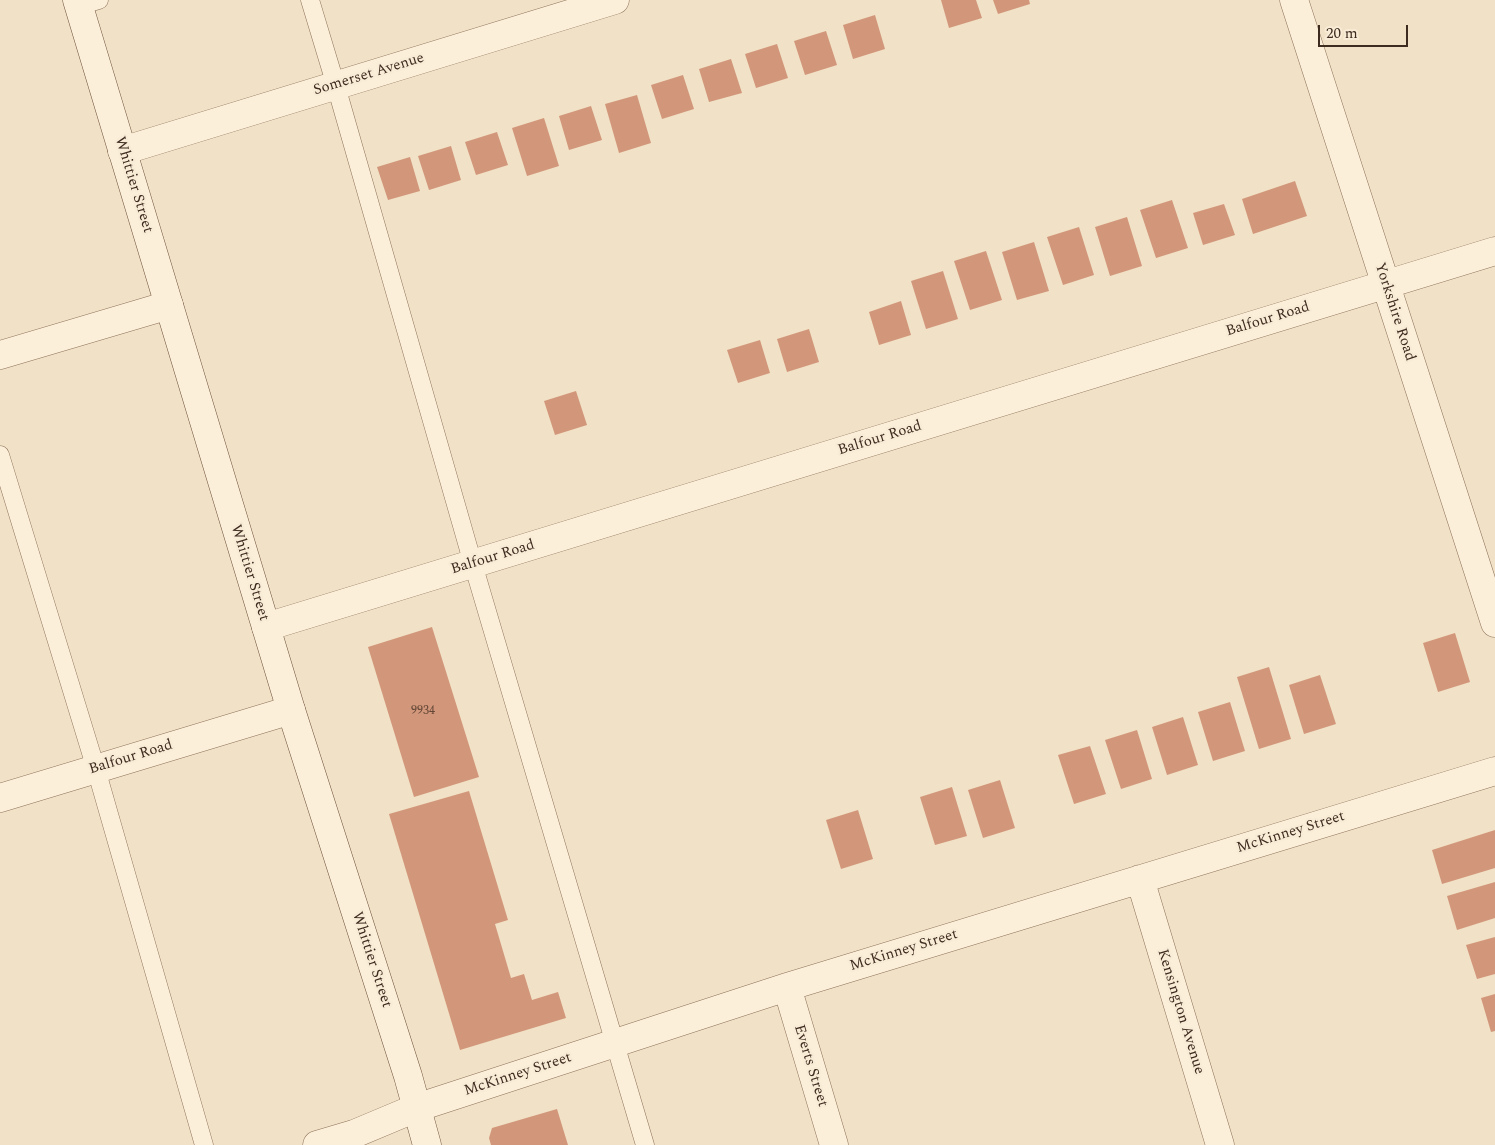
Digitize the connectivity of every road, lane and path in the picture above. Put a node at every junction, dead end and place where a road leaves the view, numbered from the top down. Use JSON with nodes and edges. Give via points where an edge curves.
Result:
{"nodes":[{"id":1,"x":310,"y":0,"type":"edge"},
{"id":2,"x":615,"y":0,"type":"edge"},
{"id":3,"x":1294,"y":0,"type":"edge"},
{"id":4,"x":85,"y":2,"type":"edge"},
{"id":5,"x":336,"y":86,"type":"junction"},
{"id":6,"x":122,"y":151,"type":"junction"},
{"id":7,"x":1495,"y":251,"type":"edge"},
{"id":8,"x":1385,"y":284,"type":"junction"},
{"id":9,"x":169,"y":305,"type":"junction"},
{"id":10,"x":0,"y":355,"type":"edge"},
{"id":11,"x":0,"y":455,"type":"edge"},
{"id":12,"x":473,"y":564,"type":"junction"},
{"id":13,"x":1495,"y":623,"type":"edge"},
{"id":14,"x":266,"y":627,"type":"junction"},
{"id":15,"x":291,"y":710,"type":"junction"},
{"id":16,"x":96,"y":769,"type":"junction"},
{"id":17,"x":1495,"y":771,"type":"edge"},
{"id":18,"x":0,"y":798,"type":"edge"},
{"id":19,"x":1140,"y":879,"type":"junction"},
{"id":20,"x":787,"y":987,"type":"junction"},
{"id":21,"x":614,"y":1043,"type":"junction"},
{"id":22,"x":416,"y":1108,"type":"junction"},
{"id":23,"x":204,"y":1145,"type":"edge"},
{"id":24,"x":316,"y":1145,"type":"edge"},
{"id":25,"x":427,"y":1145,"type":"edge"},
{"id":26,"x":645,"y":1145,"type":"edge"},
{"id":27,"x":834,"y":1145,"type":"edge"},
{"id":28,"x":1220,"y":1145,"type":"edge"}],
"edges":[{"from":1,"to":5,"type":"lane"},
{"from":2,"to":5,"type":"street","name":"Somerset Avenue"},
{"from":3,"to":8,"type":"street","name":"Yorkshire Road"},
{"from":4,"to":6,"type":"street","name":"Whittier Street"},
{"from":5,"to":6,"type":"street","name":"Somerset Avenue"},
{"from":5,"to":12,"type":"lane"},
{"from":6,"to":9,"type":"street","name":"Whittier Street"},
{"from":7,"to":8,"type":"street","name":"Balfour Road"},
{"from":8,"to":12,"type":"street","name":"Balfour Road"},
{"from":8,"to":13,"type":"street","name":"Yorkshire Road"},
{"from":9,"to":10,"type":"street"},
{"from":9,"to":14,"type":"street","name":"Whittier Street"},
{"from":11,"to":16,"type":"lane"},
{"from":12,"to":14,"type":"street","name":"Balfour Road"},
{"from":12,"to":21,"type":"lane"},
{"from":14,"to":15,"type":"street","name":"Whittier Street"},
{"from":15,"to":16,"type":"street","name":"Balfour Road"},
{"from":15,"to":22,"type":"street","name":"Whittier Street"},
{"from":16,"to":18,"type":"street","name":"Balfour Road"},
{"from":16,"to":23,"type":"lane"},
{"from":17,"to":19,"type":"street","name":"McKinney Street"},
{"from":19,"to":20,"type":"street","name":"McKinney Street"},
{"from":19,"to":28,"type":"street","name":"Kensington Avenue"},
{"from":20,"to":21,"type":"street","name":"McKinney Street"},
{"from":20,"to":27,"type":"street","name":"Everts Street"},
{"from":21,"to":22,"type":"street","name":"McKinney Street"},
{"from":21,"to":26,"type":"lane"},
{"from":22,"to":24,"type":"street","name":"McKinney Street","via":[[354,1134]]},
{"from":22,"to":25,"type":"street","name":"Whittier Street"}]}
